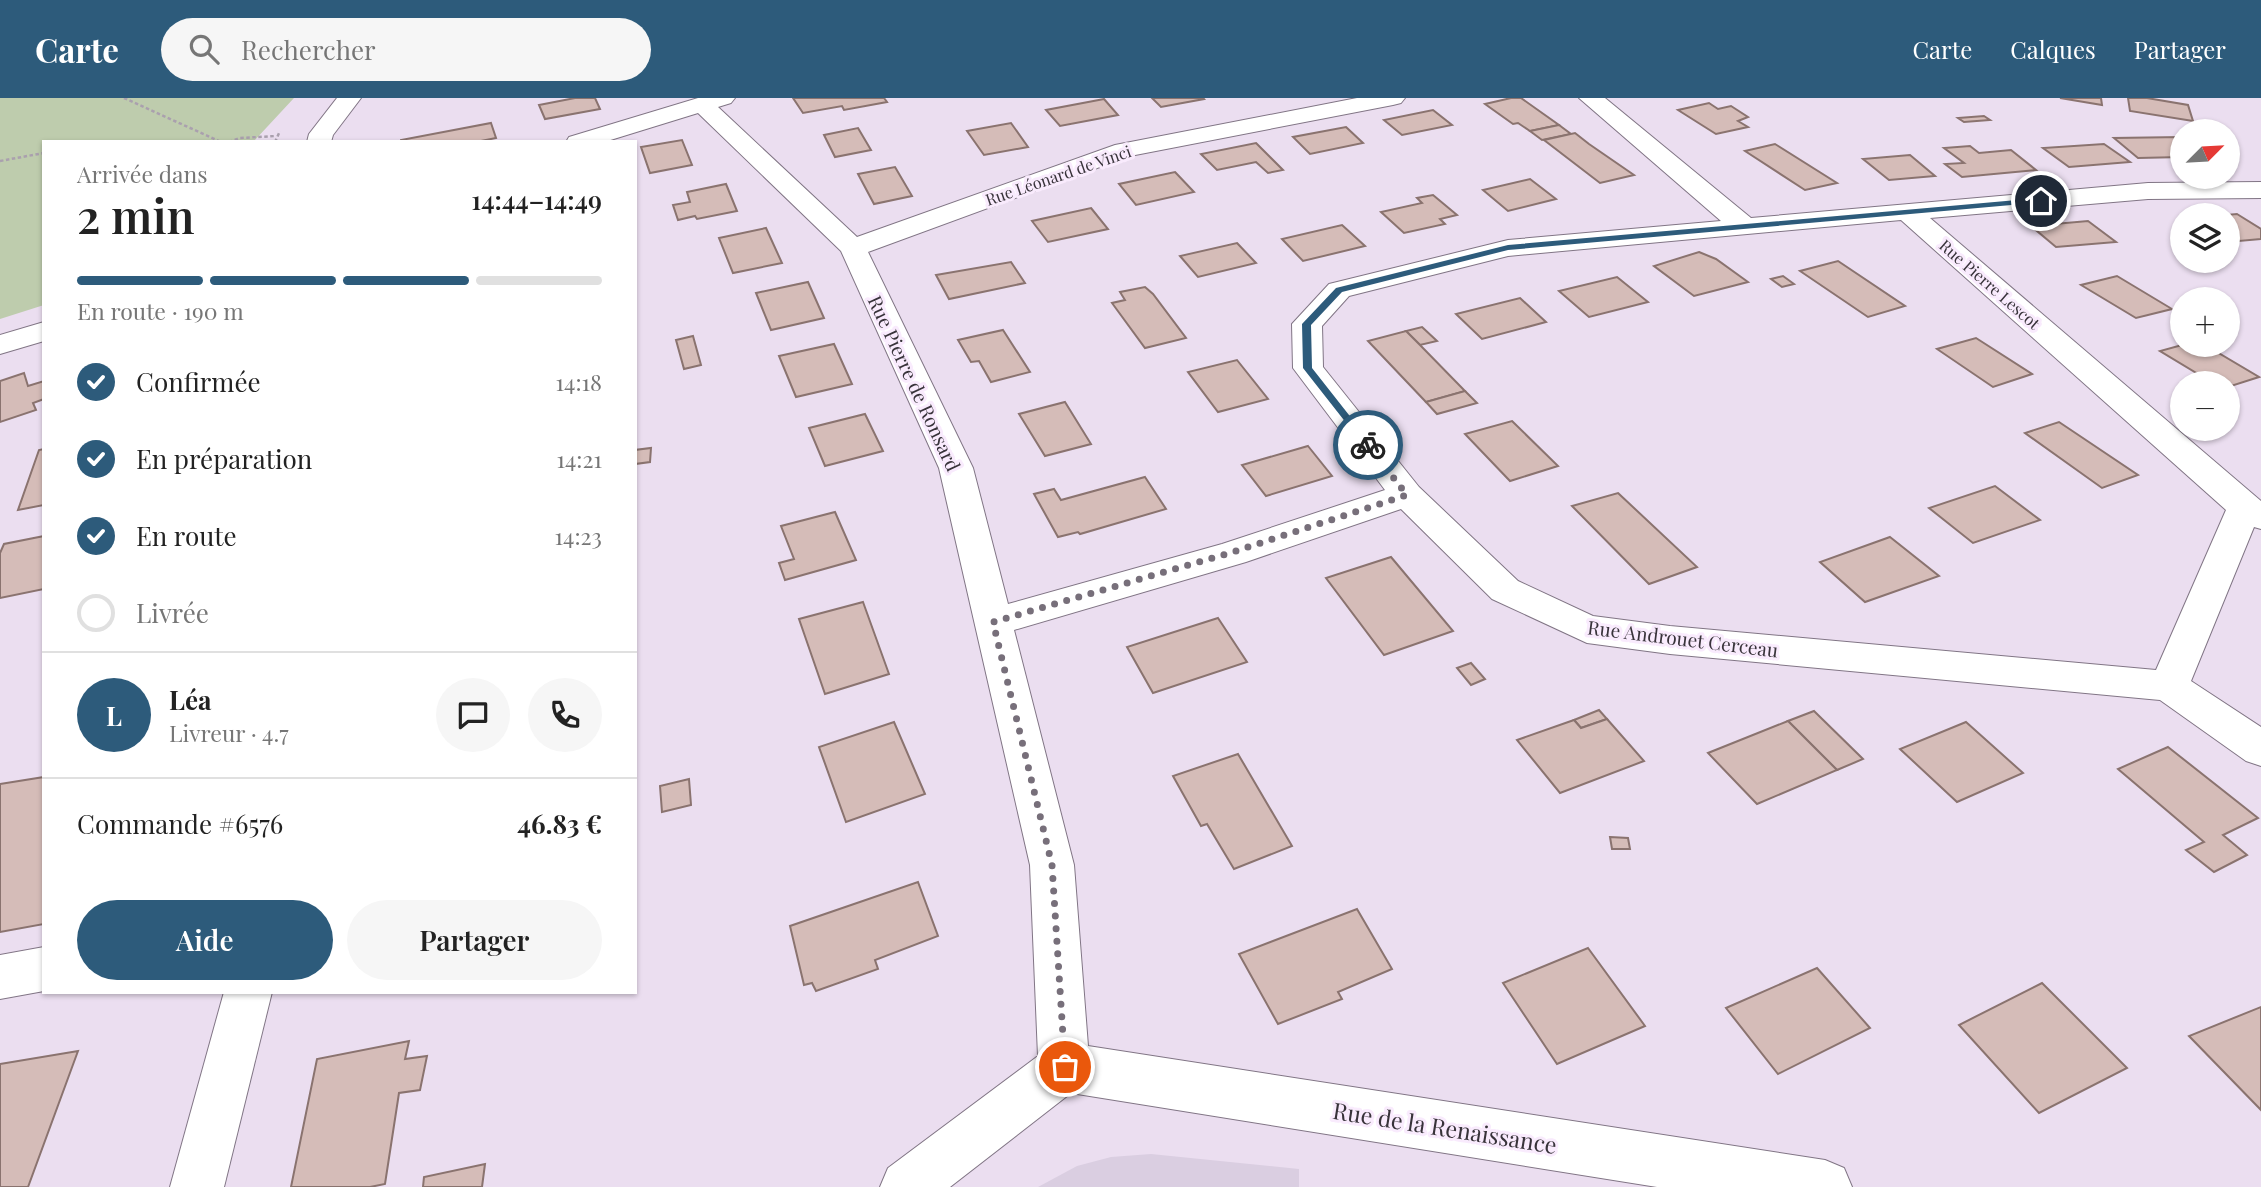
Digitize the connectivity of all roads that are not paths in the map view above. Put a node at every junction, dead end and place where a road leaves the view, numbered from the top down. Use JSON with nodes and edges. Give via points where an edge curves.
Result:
{"nodes":[{"id":1,"x":349,"y":98,"type":"edge"},
{"id":2,"x":1392,"y":98,"type":"edge"},
{"id":3,"x":1591,"y":98,"type":"edge"},
{"id":4,"x":712,"y":101,"type":"edge"},
{"id":5,"x":320,"y":140,"type":"edge"},
{"id":6,"x":585,"y":140,"type":"edge"},
{"id":7,"x":2261,"y":190,"type":"edge"},
{"id":8,"x":1907,"y":212,"type":"junction"},
{"id":9,"x":1745,"y":227,"type":"junction"},
{"id":10,"x":853,"y":248,"type":"junction"},
{"id":11,"x":42,"y":332,"type":"edge"},
{"id":12,"x":0,"y":345,"type":"edge"},
{"id":13,"x":1407,"y":495,"type":"junction"},
{"id":14,"x":2253,"y":512,"type":"edge"},
{"id":15,"x":993,"y":622,"type":"junction"},
{"id":16,"x":2169,"y":686,"type":"junction"},
{"id":17,"x":2261,"y":749,"type":"edge"},
{"id":18,"x":42,"y":969,"type":"edge"},
{"id":19,"x":0,"y":977,"type":"edge"},
{"id":20,"x":247,"y":994,"type":"edge"},
{"id":21,"x":1065,"y":1067,"type":"junction"},
{"id":22,"x":1652,"y":1173,"type":"edge"},
{"id":23,"x":197,"y":1187,"type":"edge"},
{"id":24,"x":907,"y":1187,"type":"edge"},
{"id":25,"x":1825,"y":1187,"type":"edge"}],
"edges":[{"from":1,"to":5,"type":"street"},
{"from":2,"to":10,"type":"street","name":"Rue Léonard de Vinci","via":[[1124,149]]},
{"from":3,"to":9,"type":"street"},
{"from":4,"to":6,"type":"street"},
{"from":4,"to":10,"type":"street","name":"Rue Pierre de Ronsard"},
{"from":7,"to":8,"type":"street","name":"Rue Pierre Lescot","via":[[2148,191]]},
{"from":8,"to":9,"type":"street","name":"Rue Androuet Cerceau"},
{"from":8,"to":14,"type":"street","name":"Rue Pierre Lescot"},
{"from":9,"to":13,"type":"street","name":"Rue Androuet Cerceau","via":[[1508,247],[1339,290],[1307,324],[1308,368]]},
{"from":10,"to":15,"type":"street","name":"Rue Pierre de Ronsard","via":[[956,468]]},
{"from":11,"to":12,"type":"street"},
{"from":13,"to":15,"type":"street"},
{"from":13,"to":16,"type":"street","name":"Rue Androuet Cerceau","via":[[1505,590],[1587,629]]},
{"from":14,"to":16,"type":"street"},
{"from":15,"to":21,"type":"street","name":"Rue Pierre de Ronsard","via":[[1052,865]]},
{"from":16,"to":17,"type":"street"},
{"from":18,"to":19,"type":"street"},
{"from":20,"to":23,"type":"street"},
{"from":21,"to":22,"type":"street","name":"Rue de la Renaissance"},
{"from":21,"to":24,"type":"street"},
{"from":22,"to":25,"type":"street","name":"Rue de la Renaissance"}]}
